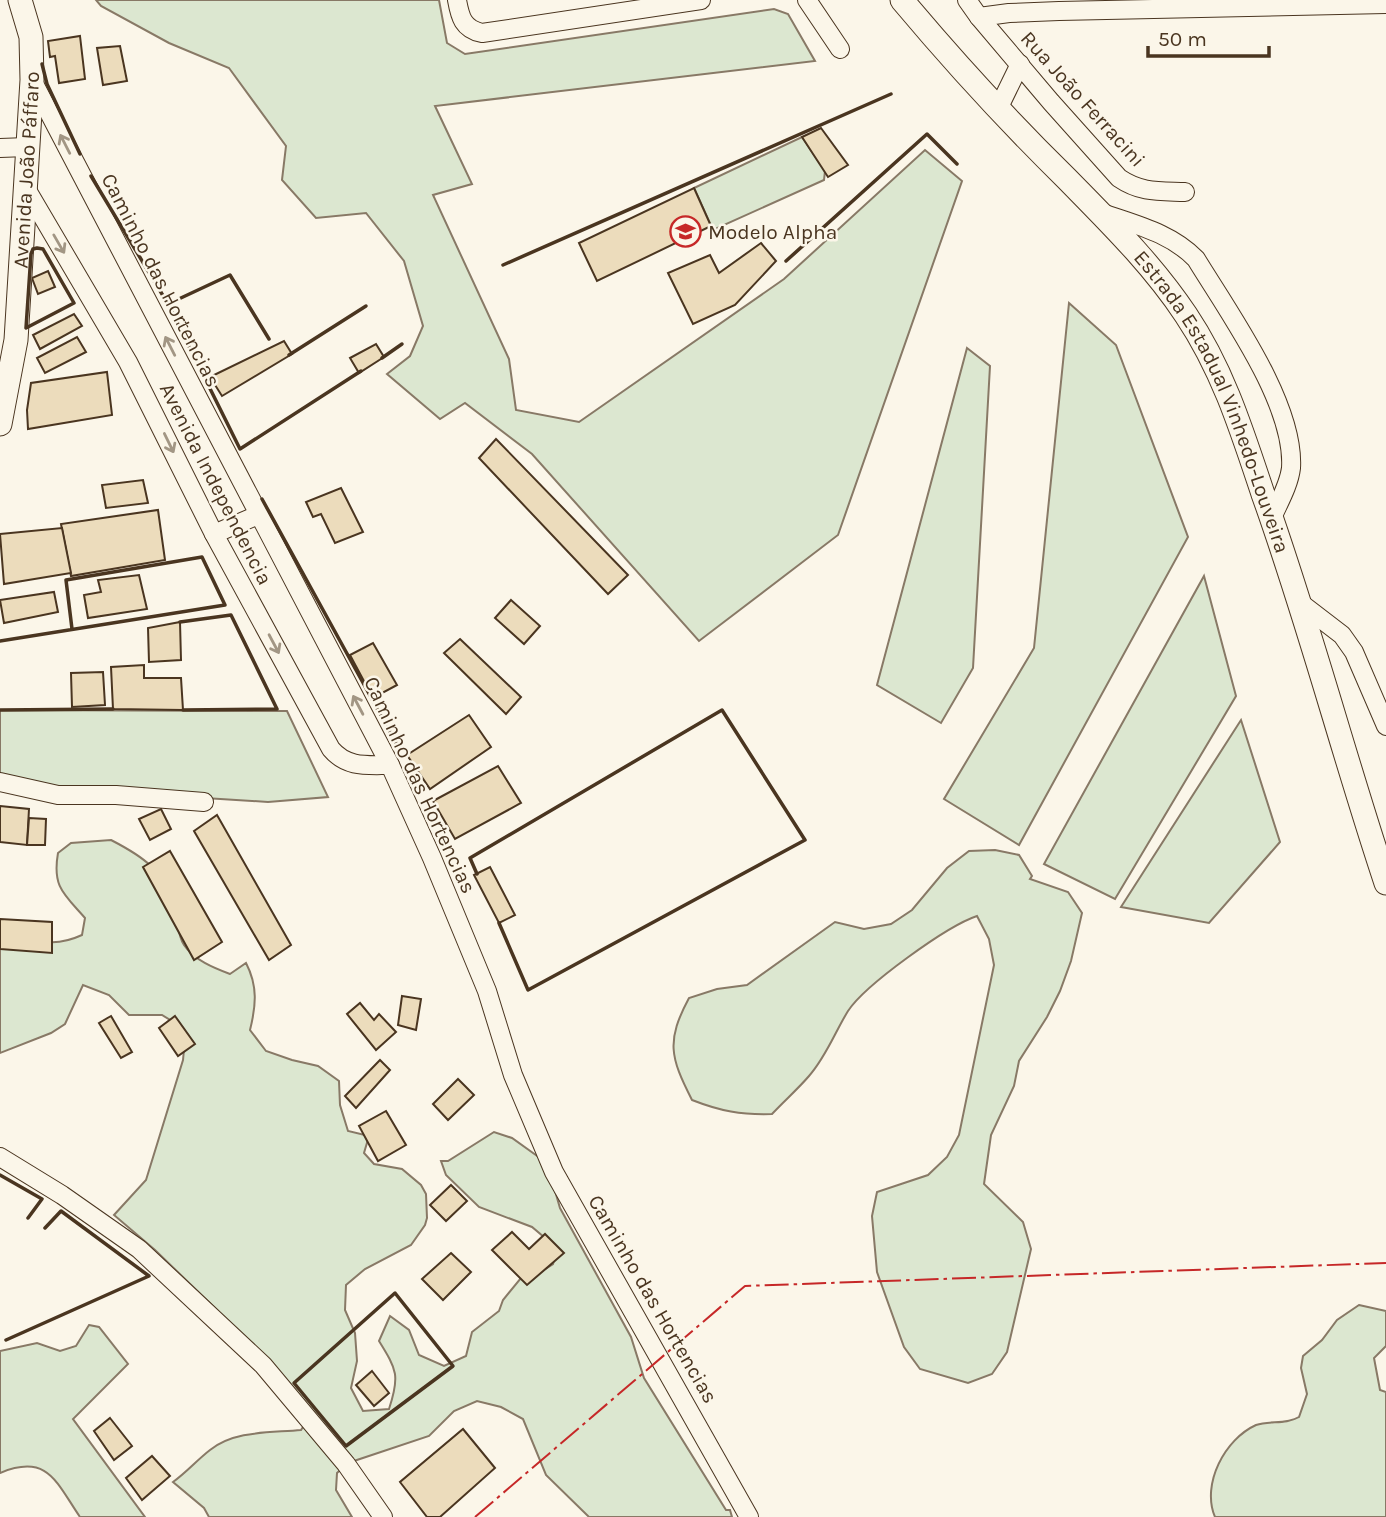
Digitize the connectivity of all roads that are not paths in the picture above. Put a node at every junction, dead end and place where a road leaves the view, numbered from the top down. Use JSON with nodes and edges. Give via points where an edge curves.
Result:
{"nodes":[{"id":1,"x":20,"y":0,"type":"edge"},
{"id":2,"x":457,"y":0,"type":"edge"},
{"id":3,"x":701,"y":0,"type":"edge"},
{"id":4,"x":807,"y":0,"type":"edge"},
{"id":5,"x":902,"y":0,"type":"edge"},
{"id":6,"x":967,"y":0,"type":"edge"},
{"id":7,"x":1386,"y":4,"type":"edge"},
{"id":8,"x":979,"y":17,"type":"junction"},
{"id":9,"x":840,"y":48,"type":"dead end"},
{"id":10,"x":1020,"y":64,"type":"junction"},
{"id":11,"x":32,"y":80,"type":"junction"},
{"id":12,"x":999,"y":107,"type":"junction"},
{"id":13,"x":27,"y":147,"type":"junction"},
{"id":14,"x":0,"y":148,"type":"edge"},
{"id":15,"x":24,"y":185,"type":"junction"},
{"id":16,"x":1185,"y":192,"type":"dead end"},
{"id":17,"x":1102,"y":213,"type":"junction"},
{"id":18,"x":0,"y":424,"type":"edge"},
{"id":19,"x":258,"y":515,"type":"junction"},
{"id":20,"x":1272,"y":518,"type":"junction"},
{"id":21,"x":214,"y":534,"type":"junction"},
{"id":22,"x":1299,"y":602,"type":"junction"},
{"id":23,"x":1386,"y":726,"type":"edge"},
{"id":24,"x":390,"y":765,"type":"junction"},
{"id":25,"x":0,"y":782,"type":"edge"},
{"id":26,"x":204,"y":802,"type":"dead end"},
{"id":27,"x":1386,"y":883,"type":"edge"},
{"id":28,"x":0,"y":1157,"type":"edge"},
{"id":29,"x":383,"y":1517,"type":"edge"},
{"id":30,"x":749,"y":1517,"type":"edge"}],
"edges":[{"from":1,"to":11,"type":"main road","name":"Avenida João Páffaro","via":[[31,37]]},
{"from":2,"to":3,"type":"street","via":[[464,24],[482,33]]},
{"from":4,"to":9,"type":"street"},
{"from":5,"to":12,"type":"main road","name":"Estrada Estadual Vinhedo-Louveira"},
{"from":6,"to":8,"type":"street","name":"Rua João Ferracini"},
{"from":7,"to":8,"type":"street"},
{"from":8,"to":10,"type":"street","name":"Rua João Ferracini"},
{"from":10,"to":12,"type":"street"},
{"from":10,"to":16,"type":"street","name":"Rua João Ferracini","via":[[1119,178],[1146,191]]},
{"from":11,"to":13,"type":"main road","name":"Avenida João Páffaro"},
{"from":19,"to":11,"type":"street","name":"Caminho das Hortencias","one_way":true},
{"from":12,"to":17,"type":"main road","name":"Estrada Estadual Vinhedo-Louveira"},
{"from":13,"to":14,"type":"street"},
{"from":13,"to":15,"type":"main road","name":"Avenida João Páffaro"},
{"from":15,"to":18,"type":"main road","name":"Avenida João Páffaro","via":[[16,340]]},
{"from":15,"to":21,"type":"street","name":"Avenida Independencia","one_way":true,"via":[[128,362]]},
{"from":17,"to":20,"type":"main road","name":"Estrada Estadual Vinhedo-Louveira","via":[[1169,291],[1215,364]]},
{"from":17,"to":20,"type":"street","via":[[1182,245],[1196,259],[1263,370],[1290,451],[1287,482]]},
{"from":19,"to":21,"type":"street"},
{"from":24,"to":19,"type":"street","name":"Caminho das Hortencias","one_way":true},
{"from":20,"to":22,"type":"main road","name":"Estrada Estadual Vinhedo-Louveira"},
{"from":21,"to":24,"type":"street","name":"Avenida Independencia","one_way":true,"via":[[331,749],[342,761],[354,765]]},
{"from":22,"to":23,"type":"street","via":[[1342,635]]},
{"from":22,"to":27,"type":"main road","name":"Estrada Estadual Vinhedo-Louveira"},
{"from":24,"to":30,"type":"street","name":"Caminho das Hortencias","via":[[487,991],[513,1075],[554,1172]]},
{"from":25,"to":26,"type":"street","via":[[58,795]]},
{"from":28,"to":29,"type":"street","via":[[139,1249],[253,1356],[346,1464]]}]}
